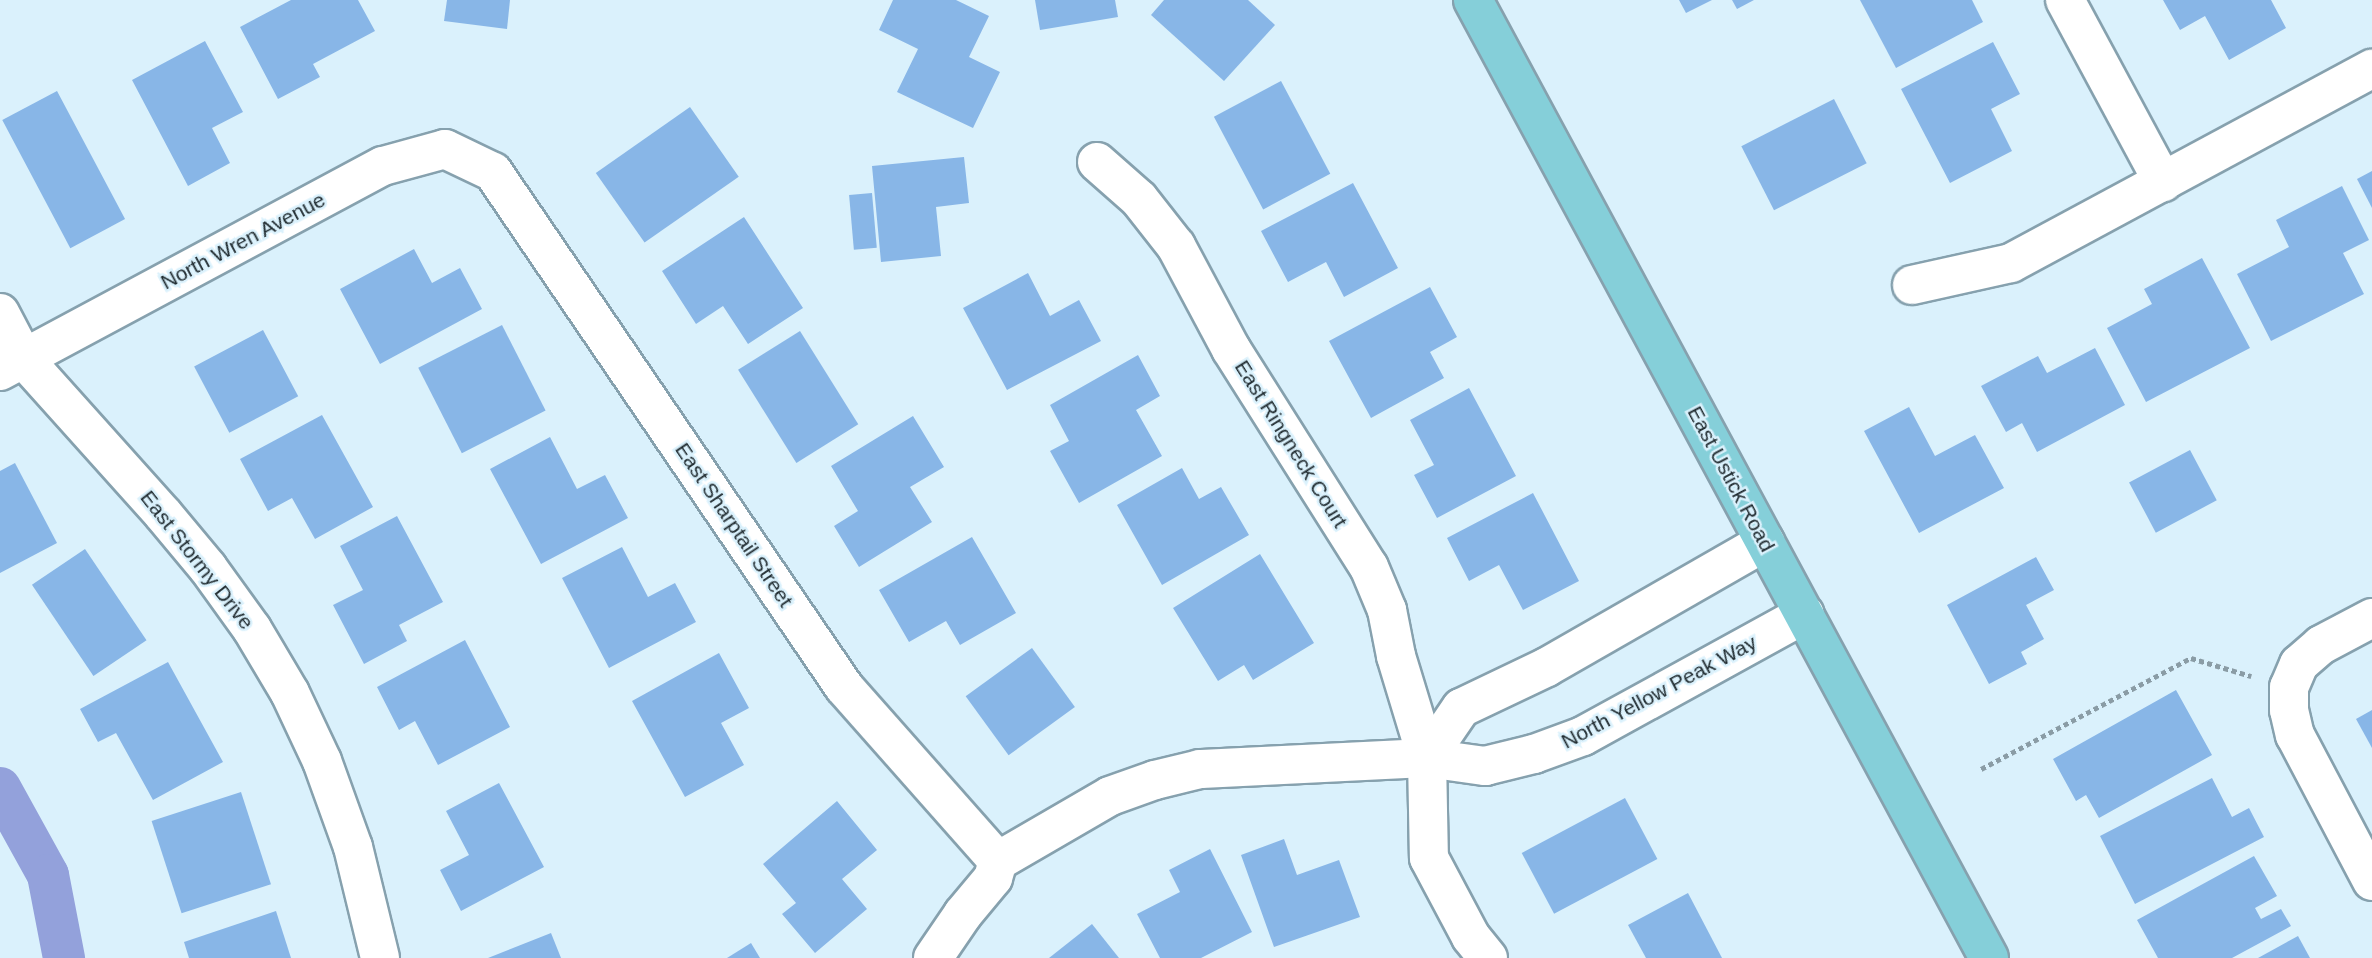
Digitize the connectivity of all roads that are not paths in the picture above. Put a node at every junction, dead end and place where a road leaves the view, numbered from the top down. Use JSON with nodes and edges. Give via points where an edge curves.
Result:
{"nodes":[{"id":1,"x":1473,"y":0,"type":"edge"},
{"id":2,"x":2065,"y":0,"type":"edge"},
{"id":3,"x":2372,"y":69,"type":"edge"},
{"id":4,"x":1097,"y":162,"type":"dead end"},
{"id":5,"x":493,"y":172,"type":"joint"},
{"id":6,"x":2163,"y":182,"type":"junction"},
{"id":7,"x":1912,"y":285,"type":"dead end"},
{"id":8,"x":0,"y":313,"type":"edge"},
{"id":9,"x":12,"y":365,"type":"edge"},
{"id":10,"x":1765,"y":542,"type":"junction"},
{"id":11,"x":1805,"y":614,"type":"junction"},
{"id":12,"x":2372,"y":618,"type":"edge"},
{"id":13,"x":1427,"y":758,"type":"junction"},
{"id":14,"x":998,"y":861,"type":"junction"},
{"id":15,"x":2372,"y":881,"type":"edge"},
{"id":16,"x":380,"y":958,"type":"edge"},
{"id":17,"x":933,"y":958,"type":"edge"},
{"id":18,"x":1488,"y":958,"type":"edge"},
{"id":19,"x":1989,"y":958,"type":"edge"}],
"edges":[{"from":1,"to":10,"type":"main road","name":"East Ustick Road"},
{"from":2,"to":6,"type":"street"},
{"from":3,"to":6,"type":"street"},
{"from":4,"to":13,"type":"street","name":"East Ringneck Court","via":[[1139,200],[1176,246],[1231,349],[1369,567],[1387,610]]},
{"from":5,"to":9,"type":"street","name":"North Wren Avenue","via":[[445,149],[383,166]]},
{"from":5,"to":14,"type":"street","name":"East Sharptail Street","via":[[844,687]]},
{"from":6,"to":7,"type":"street","via":[[2011,263]]},
{"from":8,"to":9,"type":"street","name":"East Stormy Drive"},
{"from":9,"to":16,"type":"street","name":"East Stormy Drive","via":[[171,523],[252,629],[290,693],[322,761],[353,847]]},
{"from":10,"to":11,"type":"main road","name":"East Ustick Road"},
{"from":10,"to":13,"type":"street","via":[[1547,667],[1461,708]]},
{"from":11,"to":13,"type":"street","name":"North Yellow Peak Way","via":[[1583,736],[1485,766]]},
{"from":11,"to":19,"type":"main road","name":"East Ustick Road"},
{"from":12,"to":15,"type":"street","via":[[2321,645],[2299,664],[2289,687],[2295,735]]},
{"from":13,"to":14,"type":"street","name":"North Yellow Peak Way","via":[[1200,769],[1110,796]]},
{"from":13,"to":18,"type":"street","name":"East Ringneck Court","via":[[1429,858],[1471,937]]},
{"from":14,"to":17,"type":"street","via":[[993,878]]}]}
